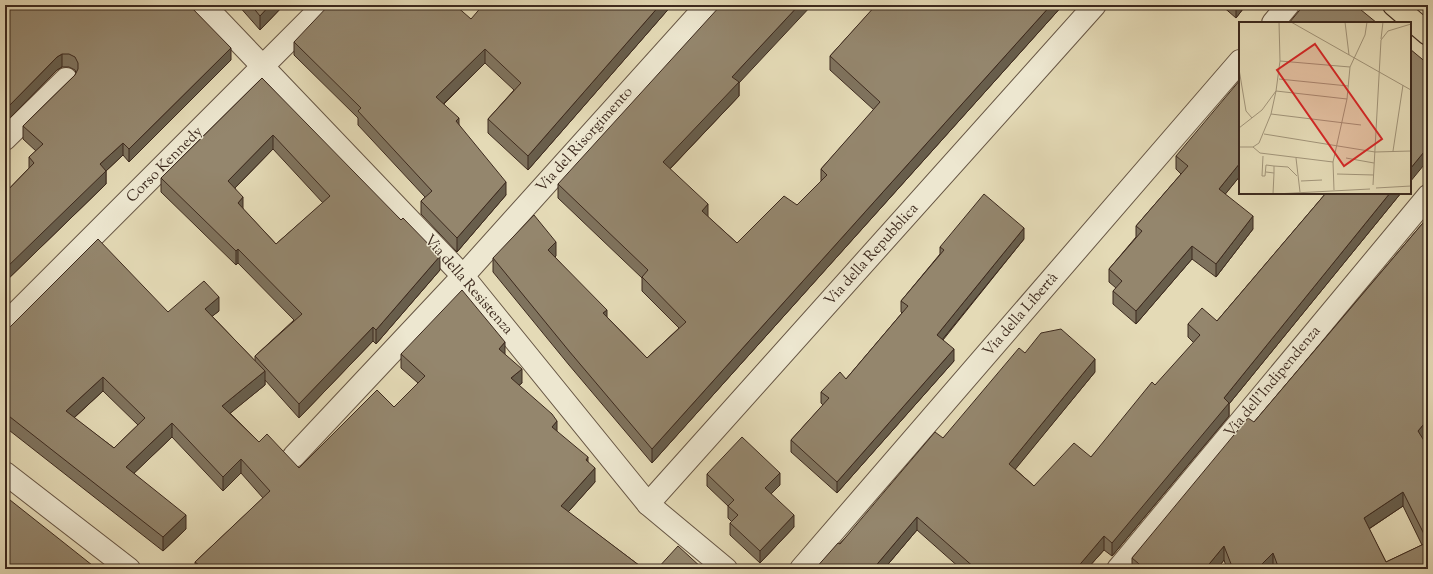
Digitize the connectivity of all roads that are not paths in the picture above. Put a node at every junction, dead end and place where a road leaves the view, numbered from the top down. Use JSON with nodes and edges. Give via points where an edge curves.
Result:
{"nodes":[{"id":1,"x":204,"y":5,"type":"edge"},
{"id":2,"x":324,"y":5,"type":"edge"},
{"id":3,"x":707,"y":5,"type":"edge"},
{"id":4,"x":1095,"y":5,"type":"edge"},
{"id":5,"x":1288,"y":5,"type":"edge"},
{"id":6,"x":1394,"y":5,"type":"edge"},
{"id":7,"x":1274,"y":22,"type":"edge"},
{"id":8,"x":1428,"y":34,"type":"edge"},
{"id":9,"x":1239,"y":62,"type":"edge"},
{"id":10,"x":263,"y":68,"type":"junction"},
{"id":11,"x":66,"y":79,"type":"dead end"},
{"id":12,"x":5,"y":139,"type":"edge"},
{"id":13,"x":1428,"y":196,"type":"edge"},
{"id":14,"x":463,"y":276,"type":"junction"},
{"id":15,"x":5,"y":324,"type":"edge"},
{"id":16,"x":294,"y":456,"type":"dead end"},
{"id":17,"x":5,"y":473,"type":"edge"},
{"id":18,"x":648,"y":504,"type":"junction"},
{"id":19,"x":129,"y":569,"type":"edge"},
{"id":20,"x":726,"y":569,"type":"edge"},
{"id":21,"x":801,"y":569,"type":"edge"},
{"id":22,"x":1118,"y":569,"type":"edge"}],
"edges":[{"from":1,"to":10,"type":"street","name":"Via della Resistenza"},
{"from":2,"to":10,"type":"street","name":"Corso Kennedy"},
{"from":3,"to":14,"type":"street","name":"Via del Risorgimento"},
{"from":4,"to":18,"type":"street","name":"Via della Repubblica"},
{"from":5,"to":7,"type":"street"},
{"from":6,"to":8,"type":"main road"},
{"from":9,"to":21,"type":"street","name":"Via della Libertà"},
{"from":10,"to":14,"type":"street","name":"Via della Resistenza"},
{"from":10,"to":15,"type":"street","name":"Corso Kennedy"},
{"from":11,"to":12,"type":"street"},
{"from":13,"to":22,"type":"street","name":"Via dell'Indipendenza"},
{"from":14,"to":16,"type":"street","name":"Via del Risorgimento"},
{"from":14,"to":18,"type":"street","name":"Via della Resistenza"},
{"from":17,"to":19,"type":"street"},
{"from":18,"to":20,"type":"street","name":"Via della Resistenza"}]}
